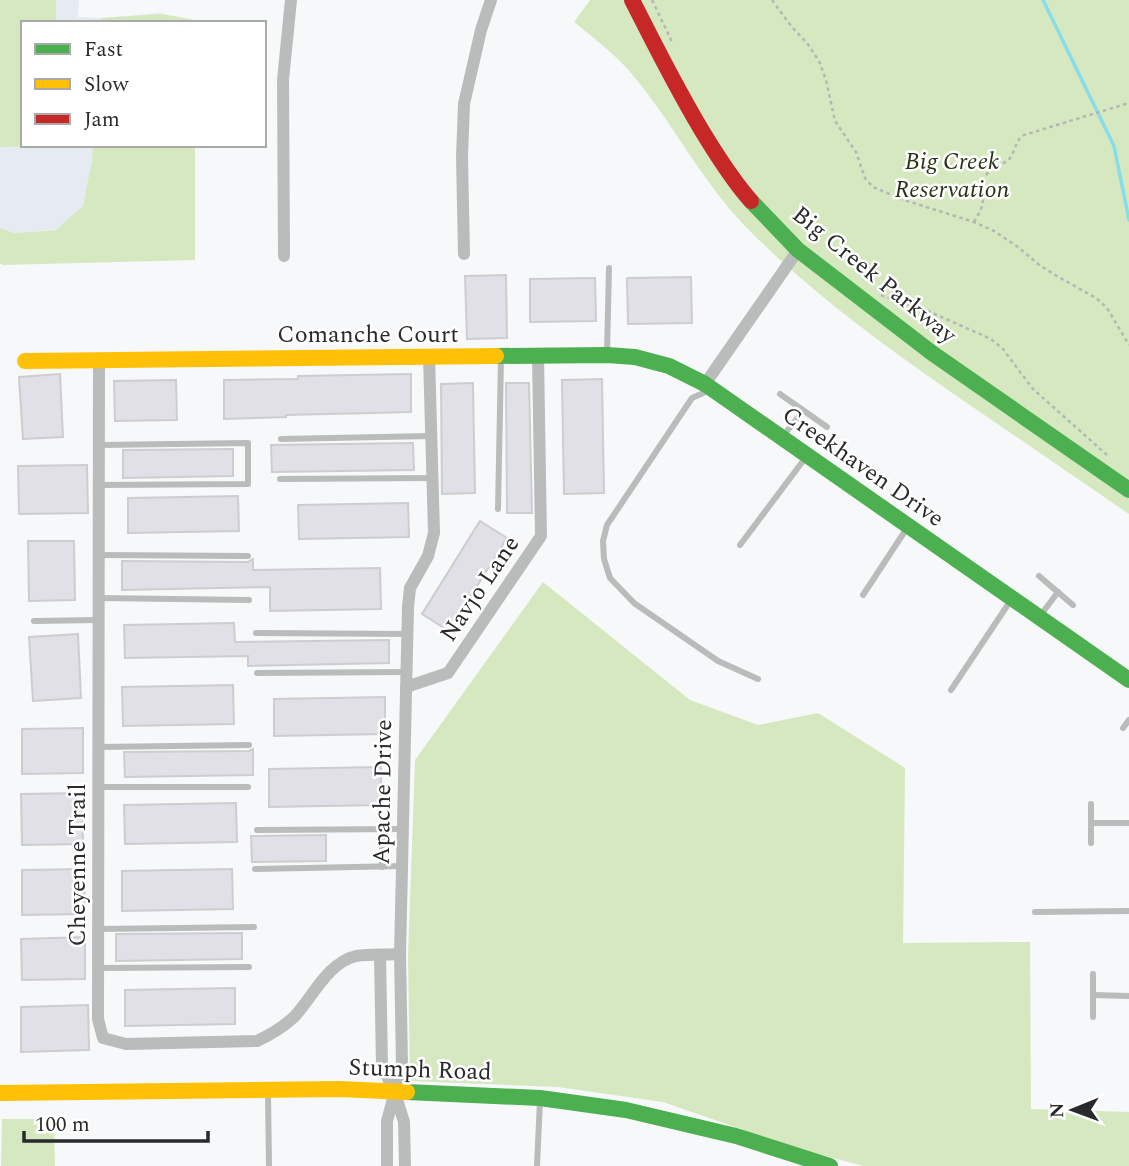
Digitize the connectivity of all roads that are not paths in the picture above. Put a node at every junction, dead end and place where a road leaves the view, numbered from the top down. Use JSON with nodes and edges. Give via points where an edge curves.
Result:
{"nodes":[{"id":1,"x":291,"y":0,"type":"edge"},
{"id":2,"x":491,"y":0,"type":"edge"},
{"id":3,"x":632,"y":0,"type":"edge"},
{"id":4,"x":798,"y":250,"type":"junction"},
{"id":5,"x":464,"y":254,"type":"dead end"},
{"id":6,"x":284,"y":256,"type":"dead end"},
{"id":7,"x":609,"y":268,"type":"dead end"},
{"id":8,"x":607,"y":355,"type":"junction"},
{"id":9,"x":429,"y":356,"type":"junction"},
{"id":10,"x":538,"y":356,"type":"junction"},
{"id":11,"x":501,"y":357,"type":"junction"},
{"id":12,"x":25,"y":360,"type":"dead end"},
{"id":13,"x":99,"y":360,"type":"junction"},
{"id":14,"x":708,"y":386,"type":"junction"},
{"id":15,"x":780,"y":394,"type":"dead end"},
{"id":16,"x":803,"y":411,"type":"junction"},
{"id":17,"x":827,"y":427,"type":"dead end"},
{"id":18,"x":431,"y":436,"type":"junction"},
{"id":19,"x":782,"y":438,"type":"junction"},
{"id":20,"x":281,"y":439,"type":"dead end"},
{"id":21,"x":99,"y":445,"type":"junction"},
{"id":22,"x":807,"y":455,"type":"junction"},
{"id":23,"x":432,"y":478,"type":"junction"},
{"id":24,"x":280,"y":479,"type":"dead end"},
{"id":25,"x":99,"y":485,"type":"junction"},
{"id":26,"x":1129,"y":490,"type":"edge"},
{"id":27,"x":498,"y":509,"type":"dead end"},
{"id":28,"x":908,"y":526,"type":"junction"},
{"id":29,"x":740,"y":545,"type":"dead end"},
{"id":30,"x":99,"y":555,"type":"junction"},
{"id":31,"x":248,"y":556,"type":"dead end"},
{"id":32,"x":1039,"y":576,"type":"dead end"},
{"id":33,"x":1058,"y":592,"type":"junction"},
{"id":34,"x":863,"y":595,"type":"dead end"},
{"id":35,"x":99,"y":598,"type":"junction"},
{"id":36,"x":1012,"y":599,"type":"junction"},
{"id":37,"x":249,"y":600,"type":"dead end"},
{"id":38,"x":1073,"y":605,"type":"dead end"},
{"id":39,"x":1039,"y":618,"type":"junction"},
{"id":40,"x":99,"y":620,"type":"junction"},
{"id":41,"x":34,"y":621,"type":"dead end"},
{"id":42,"x":256,"y":634,"type":"dead end"},
{"id":43,"x":407,"y":634,"type":"junction"},
{"id":44,"x":406,"y":672,"type":"junction"},
{"id":45,"x":257,"y":673,"type":"dead end"},
{"id":46,"x":758,"y":679,"type":"dead end"},
{"id":47,"x":1129,"y":680,"type":"edge"},
{"id":48,"x":406,"y":687,"type":"junction"},
{"id":49,"x":951,"y":690,"type":"dead end"},
{"id":50,"x":1129,"y":719,"type":"edge"},
{"id":51,"x":1123,"y":728,"type":"dead end"},
{"id":52,"x":249,"y":745,"type":"dead end"},
{"id":53,"x":99,"y":747,"type":"junction"},
{"id":54,"x":99,"y":787,"type":"junction"},
{"id":55,"x":248,"y":787,"type":"dead end"},
{"id":56,"x":1091,"y":804,"type":"dead end"},
{"id":57,"x":1091,"y":823,"type":"junction"},
{"id":58,"x":1129,"y":823,"type":"edge"},
{"id":59,"x":382,"y":829,"type":"junction"},
{"id":60,"x":403,"y":829,"type":"junction"},
{"id":61,"x":257,"y":830,"type":"dead end"},
{"id":62,"x":1091,"y":844,"type":"dead end"},
{"id":63,"x":403,"y":866,"type":"junction"},
{"id":64,"x":382,"y":867,"type":"junction"},
{"id":65,"x":255,"y":869,"type":"dead end"},
{"id":66,"x":1129,"y":911,"type":"edge"},
{"id":67,"x":1035,"y":912,"type":"dead end"},
{"id":68,"x":254,"y":928,"type":"dead end"},
{"id":69,"x":99,"y":929,"type":"junction"},
{"id":70,"x":401,"y":954,"type":"junction"},
{"id":71,"x":380,"y":955,"type":"junction"},
{"id":72,"x":249,"y":967,"type":"dead end"},
{"id":73,"x":99,"y":968,"type":"junction"},
{"id":74,"x":1093,"y":974,"type":"dead end"},
{"id":75,"x":1093,"y":995,"type":"junction"},
{"id":76,"x":1129,"y":996,"type":"edge"},
{"id":77,"x":1093,"y":1017,"type":"dead end"},
{"id":78,"x":268,"y":1090,"type":"junction"},
{"id":79,"x":0,"y":1093,"type":"edge"},
{"id":80,"x":395,"y":1093,"type":"junction"},
{"id":81,"x":540,"y":1098,"type":"junction"},
{"id":82,"x":269,"y":1166,"type":"edge"},
{"id":83,"x":387,"y":1166,"type":"edge"},
{"id":84,"x":405,"y":1166,"type":"edge"},
{"id":85,"x":537,"y":1166,"type":"edge"},
{"id":86,"x":830,"y":1166,"type":"edge"}],
"edges":[{"from":1,"to":6,"type":"street","via":[[283,80]]},
{"from":2,"to":5,"type":"street","via":[[464,104]]},
{"from":3,"to":4,"type":"street","name":"Big Creek Parkway","via":[[721,161],[741,190]]},
{"from":4,"to":14,"type":"street"},
{"from":4,"to":26,"type":"street","name":"Big Creek Parkway","via":[[932,353]]},
{"from":7,"to":8,"type":"lane"},
{"from":8,"to":10,"type":"street","name":"Comanche Court"},
{"from":8,"to":14,"type":"street","name":"Comanche Court","via":[[650,358]]},
{"from":9,"to":11,"type":"street","name":"Comanche Court"},
{"from":9,"to":13,"type":"street","name":"Comanche Court"},
{"from":9,"to":18,"type":"street","name":"Apache Drive"},
{"from":10,"to":11,"type":"street","name":"Comanche Court"},
{"from":10,"to":48,"type":"street","name":"Navjo Lane","via":[[541,536],[448,673]]},
{"from":11,"to":27,"type":"lane"},
{"from":12,"to":13,"type":"street","name":"Comanche Court"},
{"from":13,"to":21,"type":"street","name":"Cheyenne Trail"},
{"from":14,"to":19,"type":"street","name":"Creekhaven Drive"},
{"from":14,"to":46,"type":"lane","via":[[692,398],[607,524],[604,559],[610,578],[634,603],[718,661]]},
{"from":15,"to":16,"type":"lane"},
{"from":16,"to":17,"type":"lane"},
{"from":16,"to":19,"type":"lane"},
{"from":18,"to":20,"type":"lane"},
{"from":18,"to":23,"type":"street","name":"Apache Drive"},
{"from":19,"to":22,"type":"street","name":"Creekhaven Drive"},
{"from":21,"to":25,"type":"street","name":"Cheyenne Trail"},
{"from":21,"to":25,"type":"lane","via":[[248,443],[248,484]]},
{"from":22,"to":28,"type":"street","name":"Creekhaven Drive"},
{"from":22,"to":29,"type":"lane"},
{"from":23,"to":24,"type":"lane"},
{"from":23,"to":43,"type":"street","name":"Apache Drive","via":[[434,533],[428,556],[410,588]]},
{"from":25,"to":30,"type":"street","name":"Cheyenne Trail"},
{"from":28,"to":34,"type":"lane"},
{"from":28,"to":36,"type":"street","name":"Creekhaven Drive"},
{"from":30,"to":31,"type":"lane"},
{"from":30,"to":35,"type":"street","name":"Cheyenne Trail"},
{"from":32,"to":33,"type":"lane"},
{"from":33,"to":38,"type":"lane"},
{"from":33,"to":39,"type":"lane"},
{"from":35,"to":37,"type":"lane"},
{"from":35,"to":40,"type":"street","name":"Cheyenne Trail"},
{"from":36,"to":39,"type":"street","name":"Creekhaven Drive"},
{"from":36,"to":49,"type":"lane"},
{"from":39,"to":47,"type":"street","name":"Creekhaven Drive"},
{"from":40,"to":41,"type":"lane"},
{"from":40,"to":53,"type":"street","name":"Cheyenne Trail"},
{"from":42,"to":43,"type":"lane"},
{"from":43,"to":44,"type":"street","name":"Apache Drive"},
{"from":44,"to":45,"type":"lane"},
{"from":44,"to":48,"type":"street","name":"Apache Drive"},
{"from":48,"to":60,"type":"street","name":"Apache Drive"},
{"from":50,"to":51,"type":"lane"},
{"from":52,"to":53,"type":"lane"},
{"from":53,"to":54,"type":"street","name":"Cheyenne Trail"},
{"from":54,"to":55,"type":"lane"},
{"from":54,"to":69,"type":"street","name":"Cheyenne Trail"},
{"from":56,"to":57,"type":"lane"},
{"from":57,"to":58,"type":"lane"},
{"from":57,"to":62,"type":"lane"},
{"from":59,"to":60,"type":"lane"},
{"from":59,"to":61,"type":"lane"},
{"from":59,"to":64,"type":"lane"},
{"from":60,"to":63,"type":"street","name":"Apache Drive"},
{"from":63,"to":64,"type":"lane"},
{"from":63,"to":70,"type":"street","name":"Apache Drive"},
{"from":64,"to":65,"type":"lane"},
{"from":66,"to":67,"type":"lane"},
{"from":68,"to":69,"type":"lane"},
{"from":69,"to":73,"type":"street","name":"Cheyenne Trail"},
{"from":70,"to":71,"type":"street","name":"Cheyenne Trail"},
{"from":70,"to":80,"type":"street","name":"Apache Drive","via":[[402,1066]]},
{"from":71,"to":73,"type":"street","name":"Cheyenne Trail","via":[[355,957],[337,967],[293,1017],[257,1041],[126,1044],[103,1038]]},
{"from":71,"to":80,"type":"street","via":[[382,1066]]},
{"from":72,"to":73,"type":"lane"},
{"from":74,"to":75,"type":"lane"},
{"from":75,"to":76,"type":"lane"},
{"from":75,"to":77,"type":"lane"},
{"from":78,"to":79,"type":"street","name":"Stumph Road"},
{"from":78,"to":80,"type":"street","name":"Stumph Road"},
{"from":78,"to":82,"type":"lane"},
{"from":80,"to":81,"type":"street","name":"Stumph Road"},
{"from":80,"to":83,"type":"street","name":"Apache Drive","via":[[387,1121]]},
{"from":80,"to":84,"type":"street","via":[[404,1122]]},
{"from":81,"to":85,"type":"lane"},
{"from":81,"to":86,"type":"street","name":"Stumph Road","via":[[686,1123]]}]}
